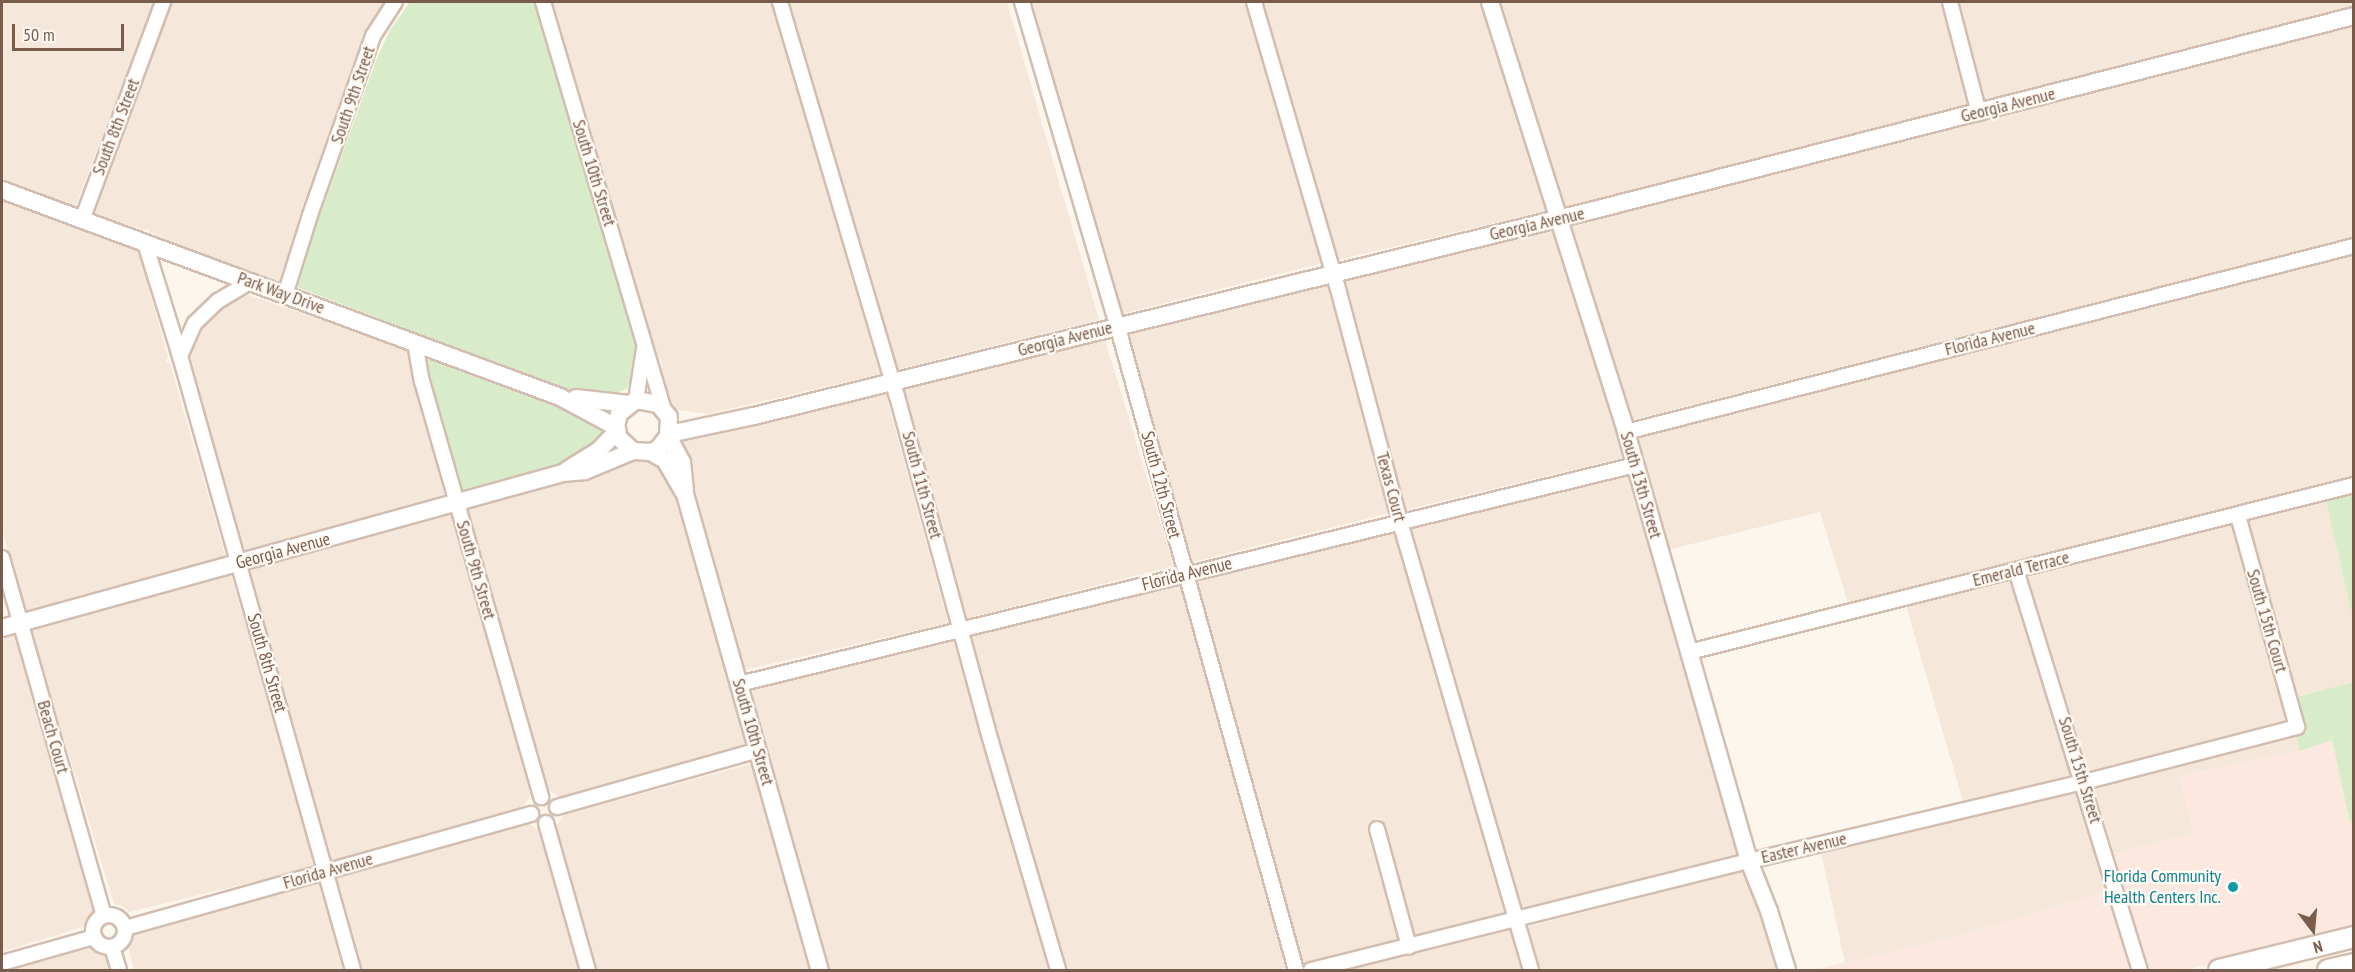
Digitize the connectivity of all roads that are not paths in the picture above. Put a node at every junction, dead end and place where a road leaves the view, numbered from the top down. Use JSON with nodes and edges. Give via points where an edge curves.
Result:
{"nodes":[{"id":1,"x":163,"y":2,"type":"edge"},
{"id":2,"x":395,"y":2,"type":"edge"},
{"id":3,"x":543,"y":2,"type":"edge"},
{"id":4,"x":780,"y":2,"type":"edge"},
{"id":5,"x":1022,"y":2,"type":"edge"},
{"id":6,"x":1254,"y":2,"type":"edge"},
{"id":7,"x":1490,"y":2,"type":"edge"},
{"id":8,"x":1950,"y":2,"type":"edge"},
{"id":9,"x":2354,"y":16,"type":"edge"},
{"id":10,"x":1979,"y":113,"type":"junction"},
{"id":11,"x":2,"y":190,"type":"edge"},
{"id":12,"x":1559,"y":218,"type":"junction"},
{"id":13,"x":82,"y":220,"type":"junction"},
{"id":14,"x":145,"y":243,"type":"junction"},
{"id":15,"x":2354,"y":246,"type":"edge"},
{"id":16,"x":1333,"y":272,"type":"junction"},
{"id":17,"x":250,"y":282,"type":"junction"},
{"id":18,"x":285,"y":295,"type":"junction"},
{"id":19,"x":1118,"y":326,"type":"junction"},
{"id":20,"x":415,"y":343,"type":"junction"},
{"id":21,"x":645,"y":344,"type":"junction"},
{"id":22,"x":180,"y":356,"type":"junction"},
{"id":23,"x":893,"y":382,"type":"junction"},
{"id":24,"x":560,"y":397,"type":"junction"},
{"id":25,"x":632,"y":402,"type":"junction"},
{"id":26,"x":667,"y":424,"type":"junction"},
{"id":27,"x":616,"y":429,"type":"junction"},
{"id":28,"x":1626,"y":432,"type":"junction"},
{"id":29,"x":633,"y":451,"type":"junction"},
{"id":30,"x":651,"y":452,"type":"junction"},
{"id":31,"x":1635,"y":465,"type":"junction"},
{"id":32,"x":564,"y":473,"type":"junction"},
{"id":33,"x":2354,"y":485,"type":"edge"},
{"id":34,"x":685,"y":494,"type":"junction"},
{"id":35,"x":456,"y":502,"type":"junction"},
{"id":36,"x":2238,"y":515,"type":"junction"},
{"id":37,"x":1400,"y":522,"type":"junction"},
{"id":38,"x":2,"y":558,"type":"edge"},
{"id":39,"x":238,"y":563,"type":"junction"},
{"id":40,"x":2016,"y":570,"type":"junction"},
{"id":41,"x":1185,"y":575,"type":"junction"},
{"id":42,"x":21,"y":623,"type":"junction"},
{"id":43,"x":2,"y":628,"type":"edge"},
{"id":44,"x":962,"y":630,"type":"junction"},
{"id":45,"x":1689,"y":652,"type":"junction"},
{"id":46,"x":739,"y":684,"type":"junction"},
{"id":47,"x":2297,"y":727,"type":"joint"},
{"id":48,"x":758,"y":750,"type":"junction"},
{"id":49,"x":2084,"y":782,"type":"junction"},
{"id":50,"x":541,"y":797,"type":"junction"},
{"id":51,"x":557,"y":807,"type":"junction"},
{"id":52,"x":531,"y":814,"type":"junction"},
{"id":53,"x":546,"y":823,"type":"junction"},
{"id":54,"x":1377,"y":829,"type":"dead end"},
{"id":55,"x":1749,"y":861,"type":"junction"},
{"id":56,"x":325,"y":872,"type":"junction"},
{"id":57,"x":104,"y":916,"type":"junction"},
{"id":58,"x":1517,"y":920,"type":"junction"},
{"id":59,"x":125,"y":928,"type":"junction"},
{"id":60,"x":94,"y":937,"type":"junction"},
{"id":61,"x":2354,"y":938,"type":"edge"},
{"id":62,"x":112,"y":947,"type":"junction"},
{"id":63,"x":1409,"y":947,"type":"junction"},
{"id":64,"x":2,"y":963,"type":"edge"},
{"id":65,"x":2354,"y":964,"type":"edge"},
{"id":66,"x":119,"y":970,"type":"edge"},
{"id":67,"x":353,"y":970,"type":"edge"},
{"id":68,"x":588,"y":970,"type":"edge"},
{"id":69,"x":820,"y":970,"type":"edge"},
{"id":70,"x":1059,"y":970,"type":"edge"},
{"id":71,"x":1296,"y":970,"type":"edge"},
{"id":72,"x":1311,"y":970,"type":"edge"},
{"id":73,"x":1531,"y":970,"type":"edge"},
{"id":74,"x":1787,"y":970,"type":"edge"},
{"id":75,"x":2140,"y":970,"type":"edge"},
{"id":76,"x":2219,"y":970,"type":"edge"},
{"id":77,"x":2328,"y":970,"type":"edge"}],
"edges":[{"from":1,"to":13,"type":"street","name":"South 8th Street"},
{"from":2,"to":18,"type":"street","name":"South 9th Street","via":[[373,36]]},
{"from":3,"to":21,"type":"street","name":"South 10th Street"},
{"from":4,"to":23,"type":"street","name":"South 11th Street"},
{"from":5,"to":19,"type":"street","name":"South 12th Street"},
{"from":6,"to":16,"type":"street","name":"Texas Court"},
{"from":7,"to":12,"type":"street","name":"South 13th Street"},
{"from":8,"to":10,"type":"street"},
{"from":9,"to":10,"type":"street","name":"Georgia Avenue"},
{"from":10,"to":12,"type":"street","name":"Georgia Avenue"},
{"from":11,"to":13,"type":"street","name":"Park Way Drive"},
{"from":12,"to":16,"type":"street","name":"Georgia Avenue"},
{"from":12,"to":28,"type":"street","name":"South 13th Street"},
{"from":13,"to":14,"type":"street","name":"Park Way Drive"},
{"from":14,"to":17,"type":"street","name":"Park Way Drive"},
{"from":14,"to":22,"type":"street","name":"South 8th Street"},
{"from":15,"to":28,"type":"street","name":"Florida Avenue"},
{"from":16,"to":19,"type":"street","name":"Georgia Avenue"},
{"from":16,"to":37,"type":"street","name":"Texas Court"},
{"from":17,"to":18,"type":"street","name":"Park Way Drive"},
{"from":17,"to":22,"type":"street","via":[[218,301],[195,323]]},
{"from":18,"to":20,"type":"street","name":"Park Way Drive"},
{"from":19,"to":23,"type":"street","name":"Georgia Avenue"},
{"from":19,"to":41,"type":"street","name":"South 12th Street"},
{"from":20,"to":24,"type":"street","name":"Park Way Drive"},
{"from":20,"to":35,"type":"street","name":"South 9th Street"},
{"from":21,"to":25,"type":"street","name":"South 10th Street"},
{"from":21,"to":26,"type":"street","name":"South 10th Street"},
{"from":22,"to":39,"type":"street","name":"South 8th Street"},
{"from":23,"to":26,"type":"street","name":"Georgia Avenue","via":[[718,423]]},
{"from":23,"to":44,"type":"street","name":"South 11th Street"},
{"from":24,"to":25,"type":"street","name":"Park Way Drive"},
{"from":24,"to":27,"type":"street","name":"Park Way Drive"},
{"from":25,"to":26,"type":"street","via":[[651,401]]},
{"from":25,"to":27,"type":"street","via":[[619,414]]},
{"from":26,"to":30,"type":"street","via":[[658,449]]},
{"from":26,"to":34,"type":"street","name":"South 10th Street","via":[[682,462]]},
{"from":27,"to":29,"type":"street","via":[[622,443]]},
{"from":27,"to":32,"type":"street","name":"Georgia Avenue","via":[[598,452]]},
{"from":28,"to":31,"type":"street","name":"South 13th Street"},
{"from":29,"to":30,"type":"street"},
{"from":29,"to":32,"type":"street","name":"Georgia Avenue","via":[[585,471]]},
{"from":30,"to":34,"type":"street","name":"South 10th Street","via":[[665,460]]},
{"from":31,"to":37,"type":"street","name":"Florida Avenue"},
{"from":31,"to":45,"type":"street","name":"South 13th Street"},
{"from":32,"to":35,"type":"street","name":"Georgia Avenue"},
{"from":33,"to":36,"type":"street","name":"Emerald Terrace"},
{"from":34,"to":46,"type":"street","name":"South 10th Street"},
{"from":35,"to":39,"type":"street","name":"Georgia Avenue"},
{"from":35,"to":50,"type":"street","name":"South 9th Street"},
{"from":36,"to":40,"type":"street","name":"Emerald Terrace"},
{"from":36,"to":47,"type":"street","name":"South 15th Court"},
{"from":37,"to":41,"type":"street","name":"Florida Avenue"},
{"from":37,"to":58,"type":"street","name":"Texas Court"},
{"from":38,"to":42,"type":"street","name":"Beach Court"},
{"from":39,"to":42,"type":"street","name":"Georgia Avenue"},
{"from":39,"to":56,"type":"street","name":"South 8th Street"},
{"from":40,"to":45,"type":"street","name":"Emerald Terrace"},
{"from":40,"to":49,"type":"street","name":"South 15th Street"},
{"from":41,"to":44,"type":"street","name":"Florida Avenue"},
{"from":41,"to":71,"type":"street","name":"South 12th Street"},
{"from":42,"to":43,"type":"street","name":"Georgia Avenue"},
{"from":42,"to":57,"type":"street","name":"Beach Court"},
{"from":44,"to":46,"type":"street","name":"Florida Avenue"},
{"from":44,"to":70,"type":"street","name":"South 11th Street"},
{"from":45,"to":55,"type":"street","name":"South 13th Street"},
{"from":46,"to":48,"type":"street","name":"South 10th Street"},
{"from":47,"to":49,"type":"street","name":"Easter Avenue"},
{"from":48,"to":51,"type":"street"},
{"from":48,"to":69,"type":"street","name":"South 10th Street"},
{"from":49,"to":55,"type":"street","name":"Easter Avenue"},
{"from":49,"to":75,"type":"street","name":"South 15th Street"},
{"from":50,"to":51,"type":"street","via":[[549,798]]},
{"from":50,"to":52,"type":"street","via":[[531,804]]},
{"from":51,"to":53,"type":"street","via":[[556,816]]},
{"from":52,"to":53,"type":"street","via":[[538,822]]},
{"from":52,"to":56,"type":"street","name":"Florida Avenue"},
{"from":53,"to":68,"type":"street"},
{"from":54,"to":63,"type":"street"},
{"from":55,"to":58,"type":"street","name":"Easter Avenue"},
{"from":55,"to":74,"type":"street","name":"South 13th Street"},
{"from":56,"to":59,"type":"street","name":"Florida Avenue"},
{"from":56,"to":67,"type":"street","name":"South 8th Street"},
{"from":57,"to":59,"type":"street","via":[[119,918]]},
{"from":57,"to":60,"type":"street","via":[[94,926]]},
{"from":58,"to":63,"type":"street","name":"Easter Avenue"},
{"from":58,"to":73,"type":"street","name":"Texas Court"},
{"from":59,"to":62,"type":"street","via":[[121,942]]},
{"from":60,"to":62,"type":"street","via":[[103,946]]},
{"from":60,"to":64,"type":"street"},
{"from":61,"to":76,"type":"main road"},
{"from":62,"to":66,"type":"street"},
{"from":63,"to":72,"type":"street","name":"Easter Avenue"},
{"from":65,"to":77,"type":"main road"}]}
